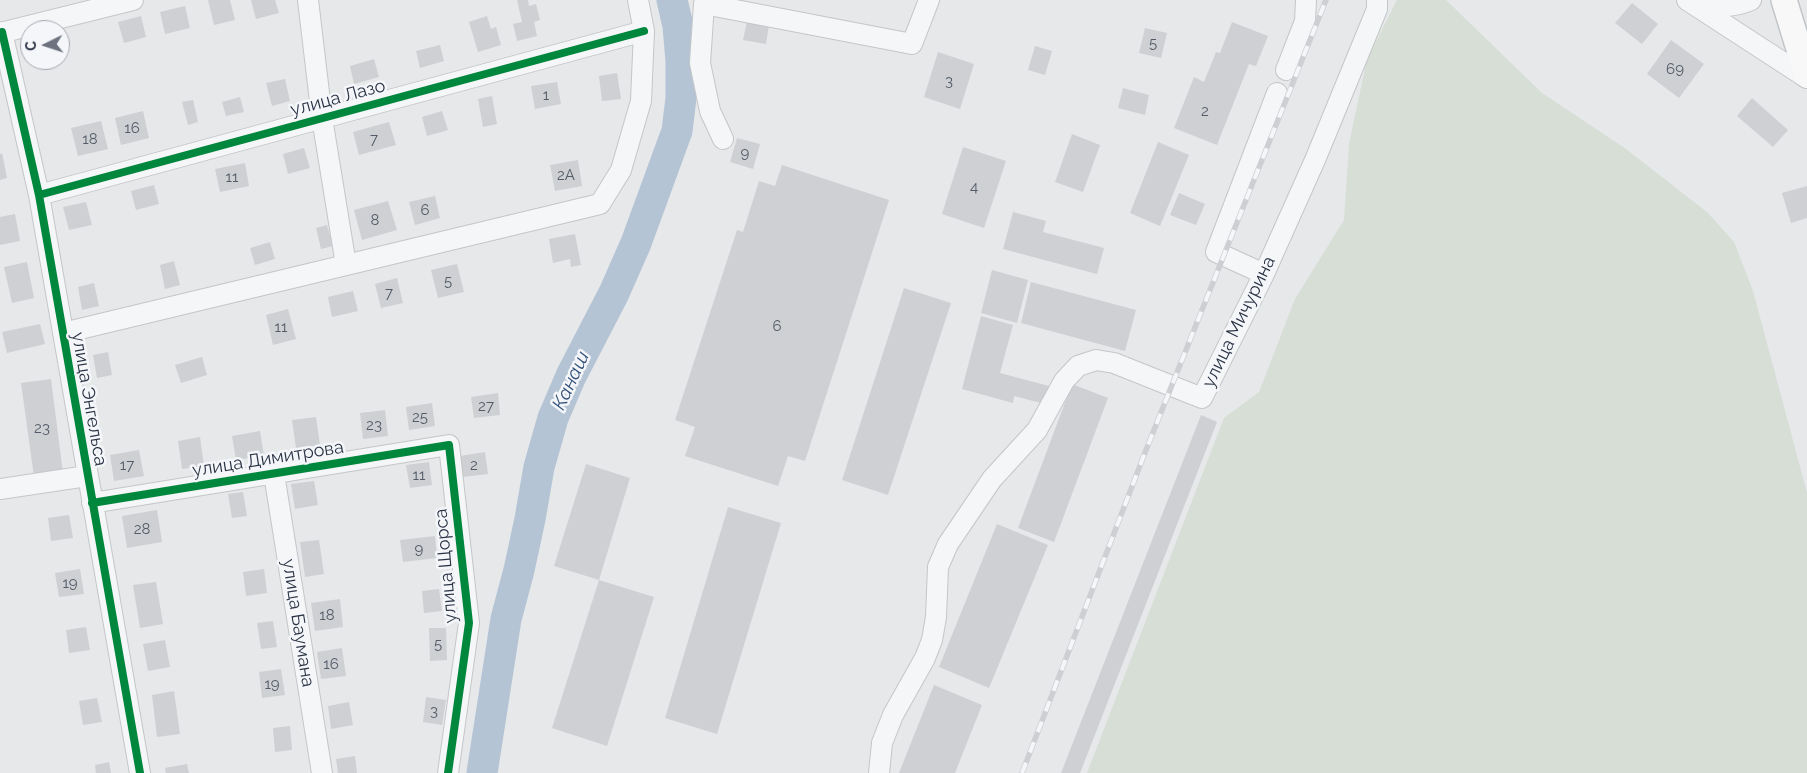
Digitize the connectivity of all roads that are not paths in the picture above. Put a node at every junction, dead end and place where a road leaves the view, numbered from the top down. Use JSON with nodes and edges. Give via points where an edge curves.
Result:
{"nodes":[{"id":1,"x":133,"y":0,"type":"edge"},
{"id":2,"x":308,"y":0,"type":"edge"},
{"id":3,"x":638,"y":0,"type":"edge"},
{"id":4,"x":929,"y":0,"type":"edge"},
{"id":5,"x":1377,"y":0,"type":"edge"},
{"id":6,"x":1751,"y":0,"type":"edge"},
{"id":7,"x":1784,"y":0,"type":"edge"},
{"id":8,"x":1689,"y":1,"type":"edge"},
{"id":9,"x":1301,"y":2,"type":"edge"},
{"id":10,"x":644,"y":31,"type":"junction"},
{"id":11,"x":1,"y":33,"type":"edge"},
{"id":12,"x":1286,"y":70,"type":"dead end"},
{"id":13,"x":1807,"y":76,"type":"edge"},
{"id":14,"x":1278,"y":92,"type":"dead end"},
{"id":15,"x":322,"y":118,"type":"junction"},
{"id":16,"x":723,"y":140,"type":"dead end"},
{"id":17,"x":39,"y":195,"type":"junction"},
{"id":18,"x":346,"y":265,"type":"junction"},
{"id":19,"x":1264,"y":274,"type":"junction"},
{"id":20,"x":63,"y":333,"type":"junction"},
{"id":21,"x":449,"y":446,"type":"joint"},
{"id":22,"x":274,"y":474,"type":"junction"},
{"id":23,"x":87,"y":476,"type":"junction"},
{"id":24,"x":0,"y":489,"type":"edge"},
{"id":25,"x":92,"y":503,"type":"junction"},
{"id":26,"x":140,"y":773,"type":"edge"},
{"id":27,"x":322,"y":773,"type":"edge"},
{"id":28,"x":448,"y":773,"type":"edge"},
{"id":29,"x":878,"y":773,"type":"edge"}],
"edges":[{"from":1,"to":11,"type":"street"},
{"from":2,"to":15,"type":"street"},
{"from":3,"to":10,"type":"street"},
{"from":4,"to":16,"type":"street","via":[[912,44],[704,4],[700,63],[710,111]]},
{"from":5,"to":19,"type":"street","name":"улица Мичурина","via":[[1315,160]]},
{"from":6,"to":8,"type":"street","via":[[1719,7]]},
{"from":7,"to":13,"type":"main road"},
{"from":8,"to":13,"type":"street"},
{"from":9,"to":12,"type":"street","via":[[1305,21]]},
{"from":10,"to":15,"type":"street","name":"улица Лазо"},
{"from":10,"to":18,"type":"street","via":[[641,101],[621,170],[600,204]]},
{"from":11,"to":17,"type":"street","name":"улица Энгельса"},
{"from":14,"to":19,"type":"street","via":[[1216,252]]},
{"from":15,"to":17,"type":"street","name":"улица Лазо"},
{"from":15,"to":18,"type":"street"},
{"from":17,"to":20,"type":"street","name":"улица Энгельса"},
{"from":18,"to":20,"type":"street"},
{"from":19,"to":29,"type":"street","name":"улица Мичурина","via":[[1202,398],[1114,363],[1096,360],[1078,366],[1064,381],[1037,430],[992,479],[948,544],[938,567],[932,640],[893,715],[882,743]]},
{"from":20,"to":23,"type":"street","name":"улица Энгельса"},
{"from":21,"to":22,"type":"street","name":"улица Димитрова"},
{"from":21,"to":28,"type":"street","name":"улица Щорса","via":[[469,622]]},
{"from":22,"to":25,"type":"street","name":"улица Димитрова"},
{"from":22,"to":27,"type":"street","name":"улица Баумана"},
{"from":23,"to":24,"type":"street"},
{"from":23,"to":25,"type":"street","name":"улица Энгельса"},
{"from":25,"to":26,"type":"street","name":"улица Энгельса"}]}
